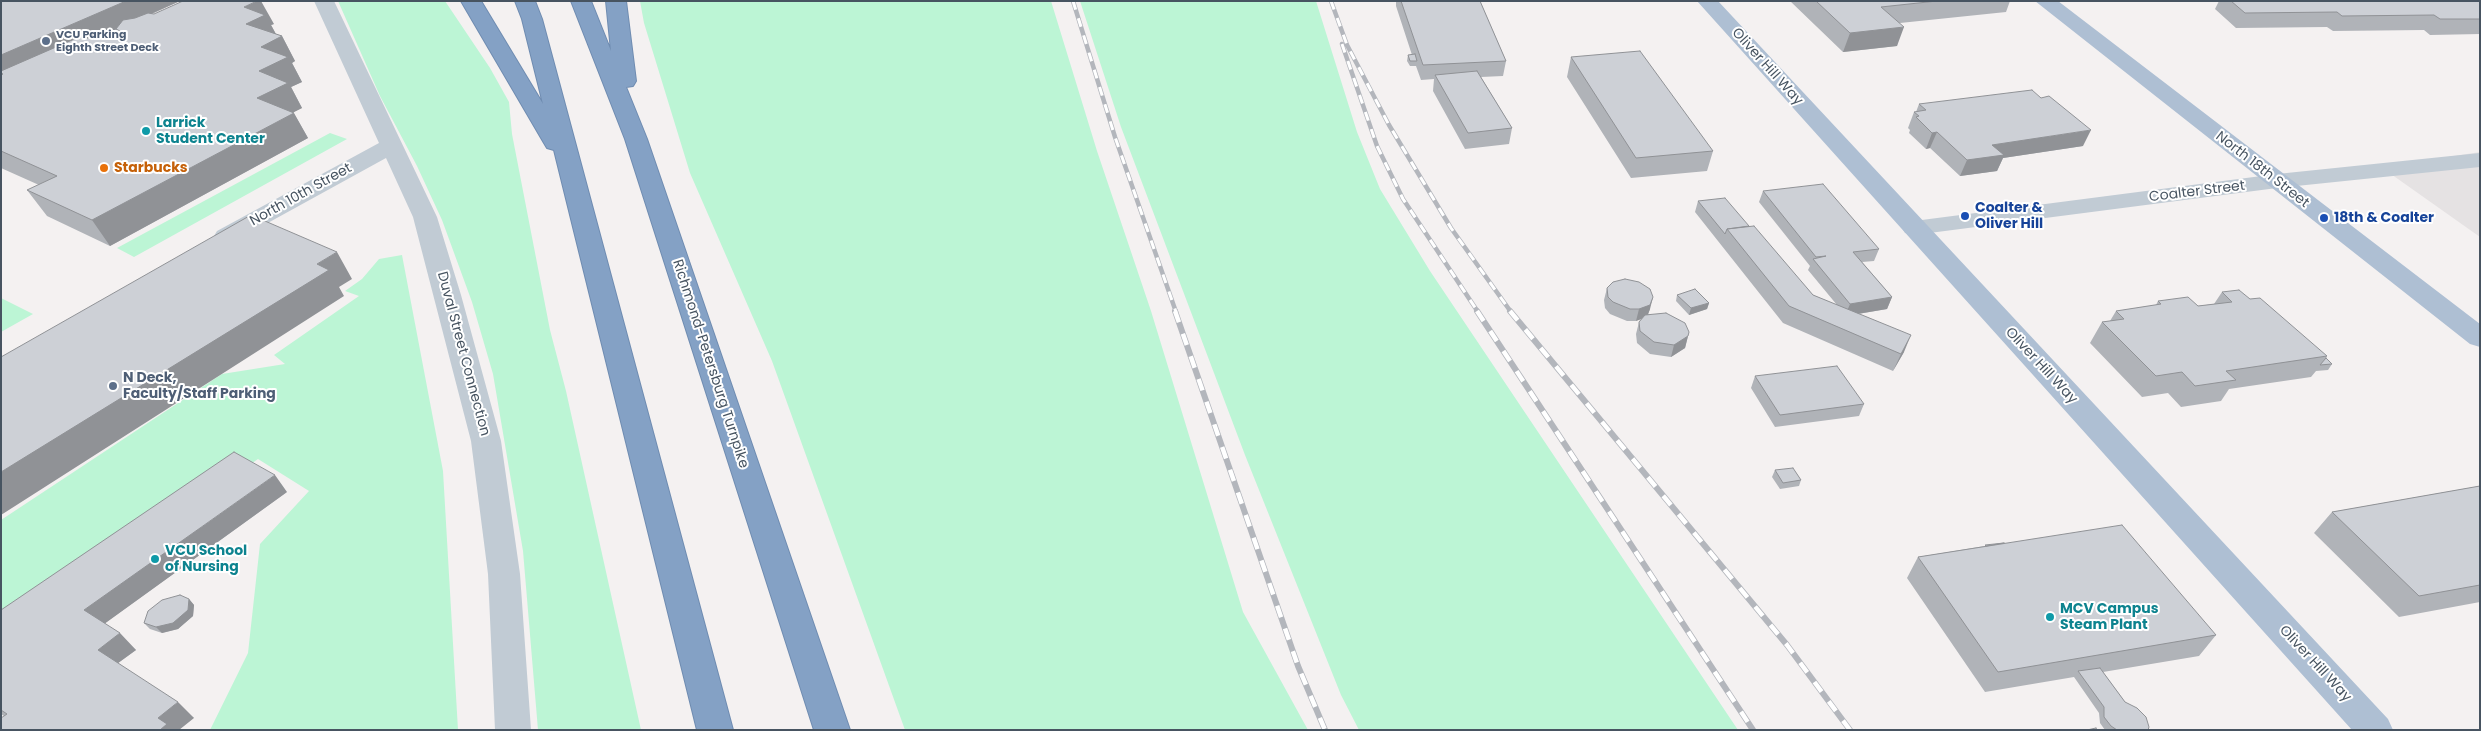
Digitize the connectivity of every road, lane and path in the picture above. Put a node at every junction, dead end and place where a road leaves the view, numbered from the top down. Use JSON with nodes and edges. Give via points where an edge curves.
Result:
{"nodes":[{"id":1,"x":324,"y":1,"type":"edge"},
{"id":2,"x":471,"y":1,"type":"edge"},
{"id":3,"x":525,"y":1,"type":"edge"},
{"id":4,"x":581,"y":1,"type":"edge"},
{"id":5,"x":616,"y":1,"type":"edge"},
{"id":6,"x":1707,"y":1,"type":"edge"},
{"id":7,"x":2045,"y":1,"type":"edge"},
{"id":8,"x":636,"y":139,"type":"junction"},
{"id":9,"x":390,"y":146,"type":"junction"},
{"id":10,"x":2480,"y":160,"type":"edge"},
{"id":11,"x":568,"y":166,"type":"junction"},
{"id":12,"x":2277,"y":181,"type":"junction"},
{"id":13,"x":1914,"y":228,"type":"junction"},
{"id":14,"x":206,"y":247,"type":"edge"},
{"id":15,"x":2480,"y":338,"type":"edge"},
{"id":16,"x":513,"y":730,"type":"edge"},
{"id":17,"x":714,"y":730,"type":"edge"},
{"id":18,"x":832,"y":730,"type":"edge"},
{"id":19,"x":2375,"y":730,"type":"edge"}],
"edges":[{"from":1,"to":9,"type":"street","name":"Duval Street Connection"},
{"from":2,"to":11,"type":"highway"},
{"from":3,"to":11,"type":"highway"},
{"from":4,"to":8,"type":"highway","name":"Richmond-Petersburg Turnpike"},
{"from":5,"to":8,"type":"highway","via":[[622,61]]},
{"from":6,"to":13,"type":"main road","name":"Oliver Hill Way"},
{"from":7,"to":12,"type":"main road","name":"North 18th Street"},
{"from":8,"to":18,"type":"highway","name":"Richmond-Petersburg Turnpike"},
{"from":9,"to":14,"type":"street","name":"North 10th Street"},
{"from":9,"to":16,"type":"street","name":"Duval Street Connection","via":[[424,217],[486,441],[504,574]]},
{"from":10,"to":12,"type":"street","name":"Coalter Street"},
{"from":11,"to":17,"type":"highway"},
{"from":12,"to":13,"type":"street","name":"Coalter Street"},
{"from":12,"to":15,"type":"main road","name":"North 18th Street"},
{"from":13,"to":19,"type":"main road","name":"Oliver Hill Way"}]}
